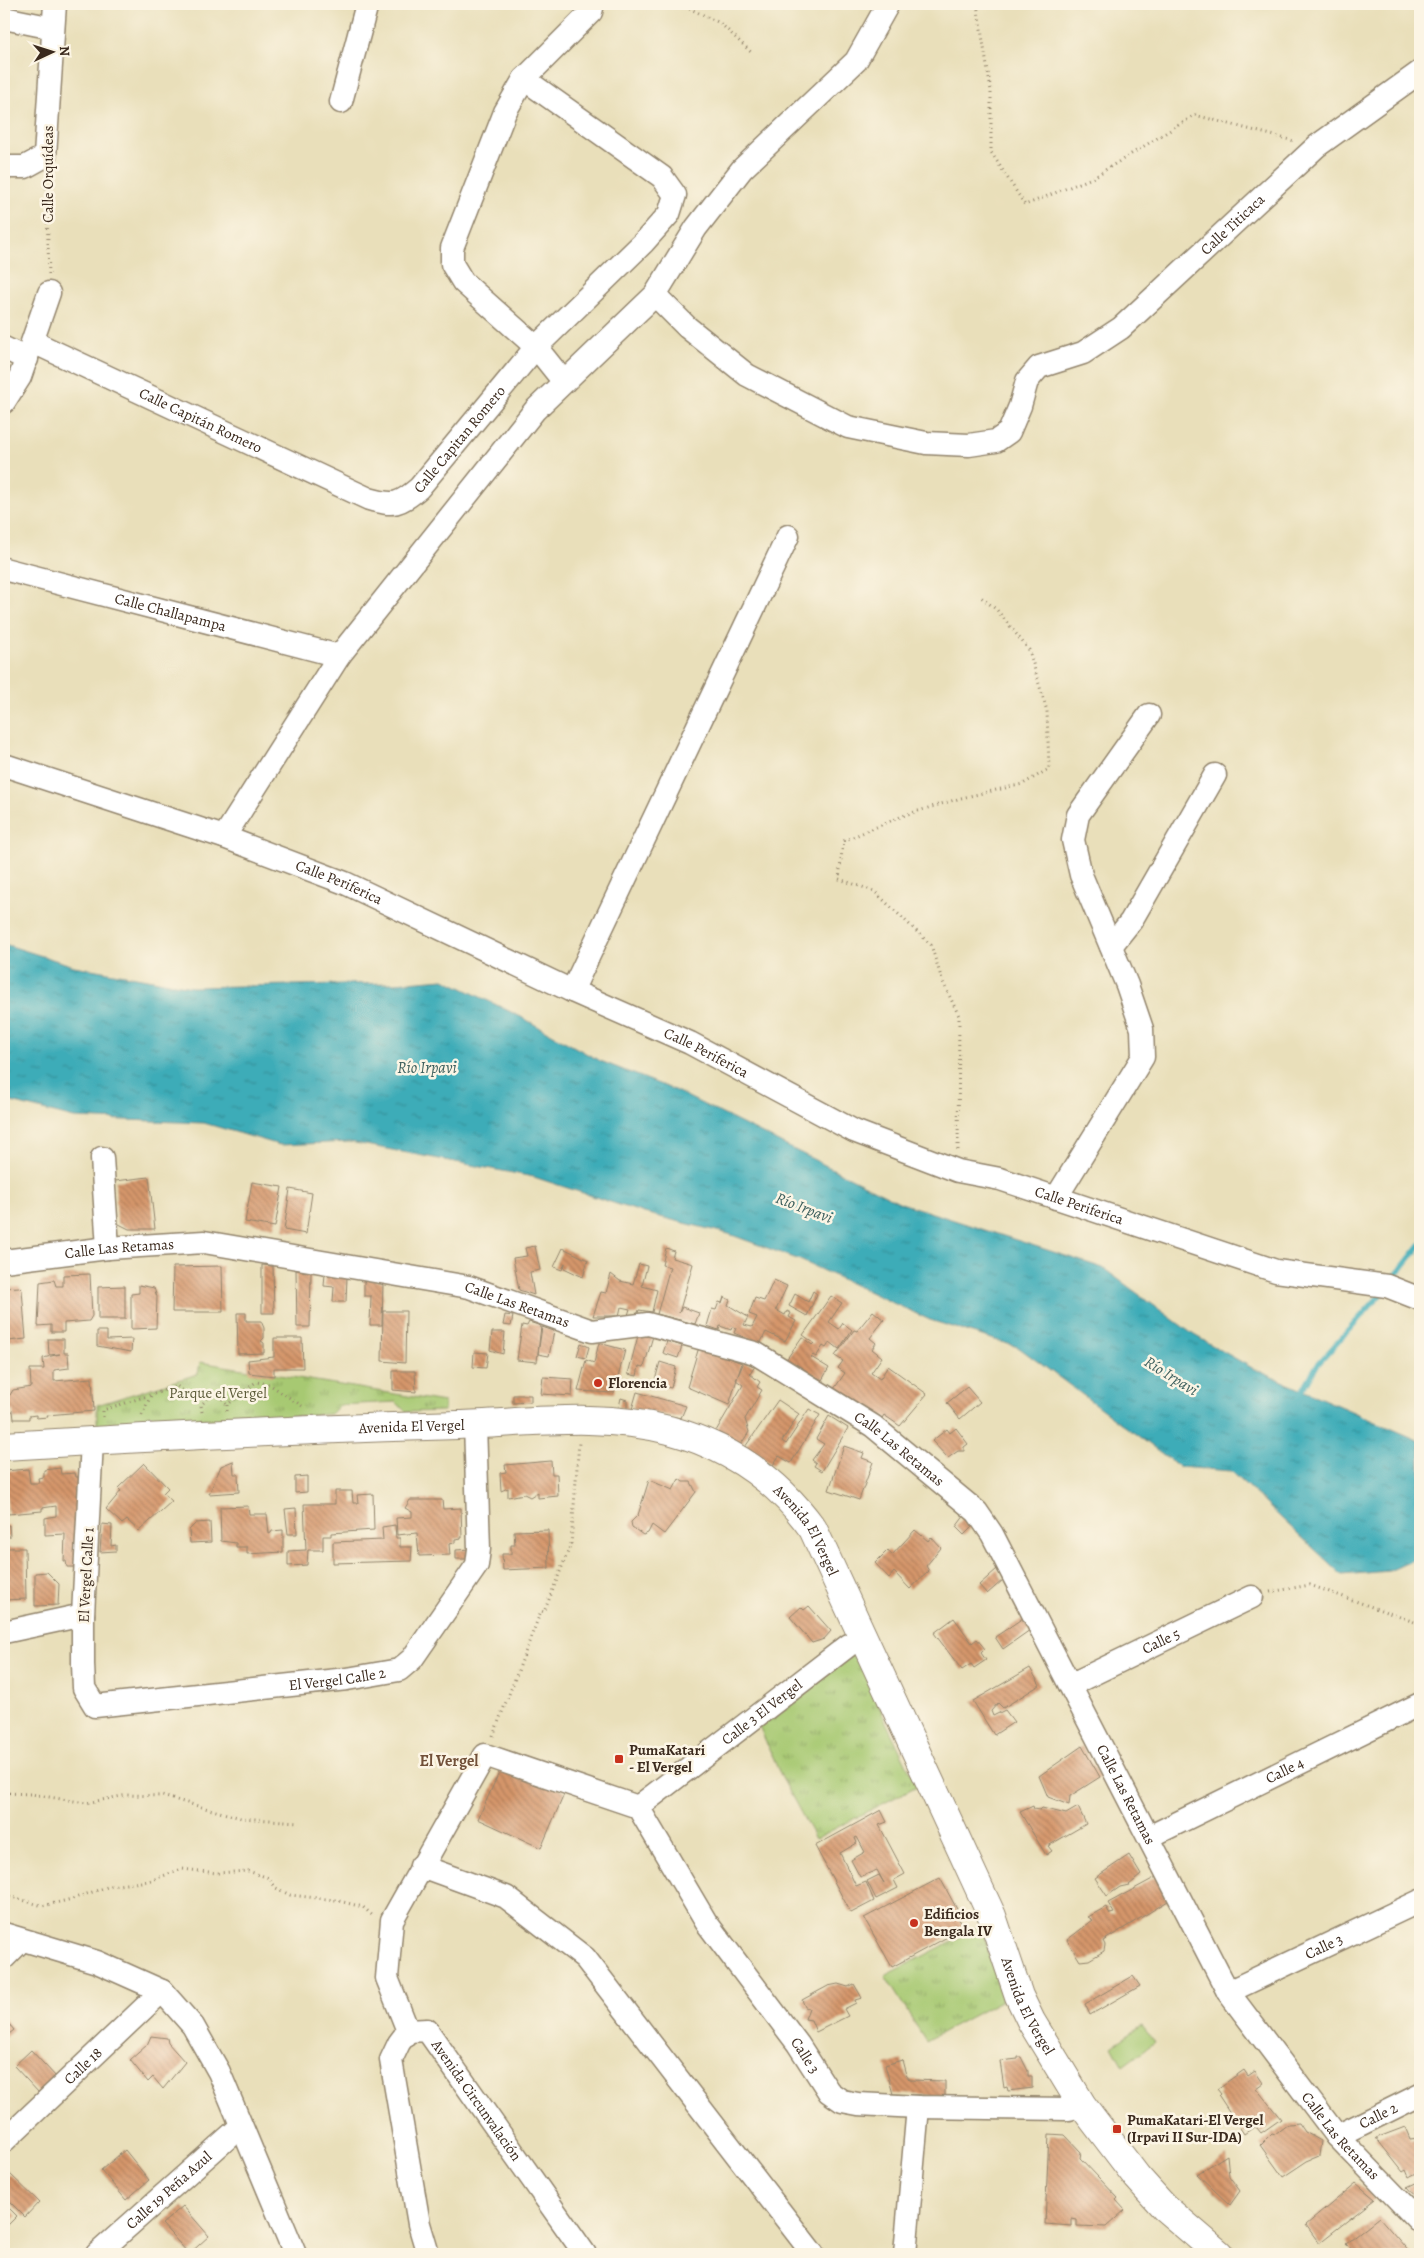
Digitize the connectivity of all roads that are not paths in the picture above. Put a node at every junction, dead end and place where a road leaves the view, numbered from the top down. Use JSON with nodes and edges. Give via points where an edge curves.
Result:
{"nodes":[{"id":1,"x":55,"y":4,"type":"edge"},
{"id":2,"x":367,"y":4,"type":"edge"},
{"id":3,"x":593,"y":4,"type":"edge"},
{"id":4,"x":888,"y":4,"type":"edge"},
{"id":5,"x":4,"y":18,"type":"edge"},
{"id":6,"x":54,"y":28,"type":"junction"},
{"id":7,"x":1420,"y":72,"type":"edge"},
{"id":8,"x":524,"y":79,"type":"junction"},
{"id":9,"x":341,"y":102,"type":"dead end"},
{"id":10,"x":4,"y":167,"type":"edge"},
{"id":11,"x":49,"y":293,"type":"road end"},
{"id":12,"x":655,"y":295,"type":"junction"},
{"id":13,"x":536,"y":347,"type":"junction"},
{"id":14,"x":4,"y":348,"type":"edge"},
{"id":15,"x":30,"y":350,"type":"junction"},
{"id":16,"x":564,"y":382,"type":"junction"},
{"id":17,"x":4,"y":402,"type":"edge"},
{"id":18,"x":369,"y":499,"type":"joint"},
{"id":19,"x":788,"y":536,"type":"dead end"},
{"id":20,"x":4,"y":569,"type":"edge"},
{"id":21,"x":339,"y":656,"type":"junction"},
{"id":22,"x":1149,"y":715,"type":"dead end"},
{"id":23,"x":4,"y":765,"type":"edge"},
{"id":24,"x":1215,"y":775,"type":"dead end"},
{"id":25,"x":224,"y":837,"type":"junction"},
{"id":26,"x":1111,"y":946,"type":"junction"},
{"id":27,"x":572,"y":991,"type":"junction"},
{"id":28,"x":102,"y":1158,"type":"dead end"},
{"id":29,"x":1056,"y":1198,"type":"junction"},
{"id":30,"x":108,"y":1248,"type":"junction"},
{"id":31,"x":4,"y":1261,"type":"edge"},
{"id":32,"x":1420,"y":1299,"type":"edge"},
{"id":33,"x":475,"y":1424,"type":"junction"},
{"id":34,"x":97,"y":1432,"type":"junction"},
{"id":35,"x":4,"y":1446,"type":"edge"},
{"id":36,"x":1252,"y":1597,"type":"road end"},
{"id":37,"x":83,"y":1615,"type":"junction"},
{"id":38,"x":4,"y":1632,"type":"edge"},
{"id":39,"x":865,"y":1638,"type":"junction"},
{"id":40,"x":1070,"y":1685,"type":"junction"},
{"id":41,"x":1420,"y":1704,"type":"edge"},
{"id":42,"x":95,"y":1706,"type":"joint"},
{"id":43,"x":638,"y":1807,"type":"junction"},
{"id":44,"x":1149,"y":1837,"type":"junction"},
{"id":45,"x":421,"y":1866,"type":"junction"},
{"id":46,"x":1420,"y":1900,"type":"edge"},
{"id":47,"x":13,"y":1937,"type":"edge"},
{"id":48,"x":4,"y":1958,"type":"edge"},
{"id":49,"x":162,"y":1991,"type":"junction"},
{"id":50,"x":1228,"y":1992,"type":"junction"},
{"id":51,"x":408,"y":2030,"type":"junction"},
{"id":52,"x":1420,"y":2095,"type":"edge"},
{"id":53,"x":1082,"y":2105,"type":"junction"},
{"id":54,"x":918,"y":2108,"type":"junction"},
{"id":55,"x":241,"y":2126,"type":"junction"},
{"id":56,"x":1337,"y":2136,"type":"junction"},
{"id":57,"x":4,"y":2141,"type":"edge"},
{"id":58,"x":1420,"y":2222,"type":"edge"},
{"id":59,"x":97,"y":2254,"type":"edge"},
{"id":60,"x":295,"y":2254,"type":"edge"},
{"id":61,"x":428,"y":2254,"type":"edge"},
{"id":62,"x":584,"y":2254,"type":"edge"},
{"id":63,"x":813,"y":2254,"type":"edge"},
{"id":64,"x":904,"y":2254,"type":"edge"},
{"id":65,"x":1219,"y":2254,"type":"edge"}],
"edges":[{"from":1,"to":6,"type":"street","name":"Calle Orquídeas"},
{"from":2,"to":9,"type":"street"},
{"from":3,"to":8,"type":"street","via":[[591,12]]},
{"from":4,"to":12,"type":"street","via":[[856,61],[742,169],[696,228]]},
{"from":5,"to":6,"type":"street"},
{"from":6,"to":10,"type":"street","name":"Calle Orquídeas","via":[[45,156],[25,167]]},
{"from":7,"to":12,"type":"street","name":"Calle Titicaca","via":[[1316,146],[1121,328],[1083,353],[1039,367],[1027,381],[1009,432],[996,441],[969,445],[926,443],[848,427],[747,375],[687,328]]},
{"from":8,"to":13,"type":"street","via":[[505,112],[461,224],[452,248],[452,264],[463,282]]},
{"from":8,"to":13,"type":"street","name":"Calle Capitan Romero","via":[[662,178],[674,195],[669,214],[644,242]]},
{"from":11,"to":15,"type":"street"},
{"from":12,"to":16,"type":"street"},
{"from":13,"to":16,"type":"street"},
{"from":13,"to":18,"type":"street","name":"Calle Capitan Romero","via":[[419,488],[404,500],[390,505]]},
{"from":14,"to":15,"type":"street","name":"Calle Capitán Romero"},
{"from":15,"to":17,"type":"street","via":[[20,378]]},
{"from":15,"to":18,"type":"street","name":"Calle Capitán Romero"},
{"from":16,"to":21,"type":"street","via":[[536,410]]},
{"from":19,"to":27,"type":"street"},
{"from":20,"to":21,"type":"street","name":"Calle Challapampa"},
{"from":21,"to":25,"type":"street"},
{"from":22,"to":26,"type":"street","via":[[1078,815],[1073,840],[1081,875]]},
{"from":23,"to":25,"type":"street","name":"Calle Periferica"},
{"from":24,"to":26,"type":"street","via":[[1131,921]]},
{"from":25,"to":27,"type":"street","name":"Calle Periferica","via":[[345,883]]},
{"from":26,"to":29,"type":"street","via":[[1142,1029],[1143,1057]]},
{"from":27,"to":29,"type":"street","name":"Calle Periferica","via":[[690,1043],[854,1131],[958,1171],[1000,1179]]},
{"from":28,"to":30,"type":"street"},
{"from":29,"to":32,"type":"street","name":"Calle Periferica","via":[[1276,1272],[1387,1286]]},
{"from":30,"to":31,"type":"street","name":"Calle Las Retamas"},
{"from":30,"to":40,"type":"street","name":"Calle Las Retamas","via":[[204,1242],[468,1287],[592,1331],[648,1324],[755,1354],[873,1426],[978,1512]]},
{"from":33,"to":34,"type":"main road","name":"Avenida El Vergel"},
{"from":33,"to":39,"type":"main road","name":"Avenida El Vergel","via":[[592,1419],[641,1424],[694,1438],[732,1455],[770,1481],[802,1513],[813,1529]]},
{"from":33,"to":42,"type":"street","name":"El Vergel Calle 2","via":[[477,1565],[412,1659],[399,1670],[347,1679]]},
{"from":34,"to":35,"type":"main road","name":"Avenida El Vergel"},
{"from":34,"to":37,"type":"street","name":"El Vergel Calle 1"},
{"from":36,"to":40,"type":"street","name":"Calle 5"},
{"from":37,"to":38,"type":"street"},
{"from":37,"to":42,"type":"street","name":"El Vergel Calle 1","via":[[84,1688]]},
{"from":39,"to":43,"type":"street","name":"Calle 3 El Vergel","via":[[849,1645]]},
{"from":39,"to":53,"type":"main road","name":"Avenida El Vergel","via":[[992,1916],[1031,2022]]},
{"from":40,"to":44,"type":"street","name":"Calle Las Retamas"},
{"from":41,"to":44,"type":"street","name":"Calle 4"},
{"from":43,"to":45,"type":"street","via":[[485,1755]]},
{"from":43,"to":54,"type":"street","name":"Calle 3","via":[[706,1922],[798,2044],[828,2092],[842,2101],[858,2104]]},
{"from":44,"to":50,"type":"street","name":"Calle Las Retamas"},
{"from":45,"to":51,"type":"street","via":[[392,1920],[387,1978]]},
{"from":45,"to":63,"type":"street","via":[[506,1898],[585,1958]]},
{"from":46,"to":50,"type":"street","name":"Calle 3"},
{"from":47,"to":48,"type":"street"},
{"from":47,"to":49,"type":"street","via":[[97,1962]]},
{"from":49,"to":55,"type":"street","via":[[192,2026],[219,2072]]},
{"from":49,"to":57,"type":"street","name":"Calle 18"},
{"from":50,"to":56,"type":"street","name":"Calle Las Retamas"},
{"from":51,"to":61,"type":"street","via":[[398,2043],[392,2060],[419,2224]]},
{"from":51,"to":62,"type":"street","name":"Avenida Circunvalación","via":[[427,2030]]},
{"from":52,"to":56,"type":"street","name":"Calle 2"},
{"from":53,"to":54,"type":"street","name":"Calle 3","via":[[1069,2109]]},
{"from":53,"to":65,"type":"main road","name":"Avenida El Vergel","via":[[1137,2178],[1164,2207]]},
{"from":54,"to":64,"type":"street"},
{"from":55,"to":59,"type":"street","name":"Calle 19 Peña Azul"},
{"from":55,"to":60,"type":"street"},
{"from":56,"to":58,"type":"street","name":"Calle Las Retamas"}]}
